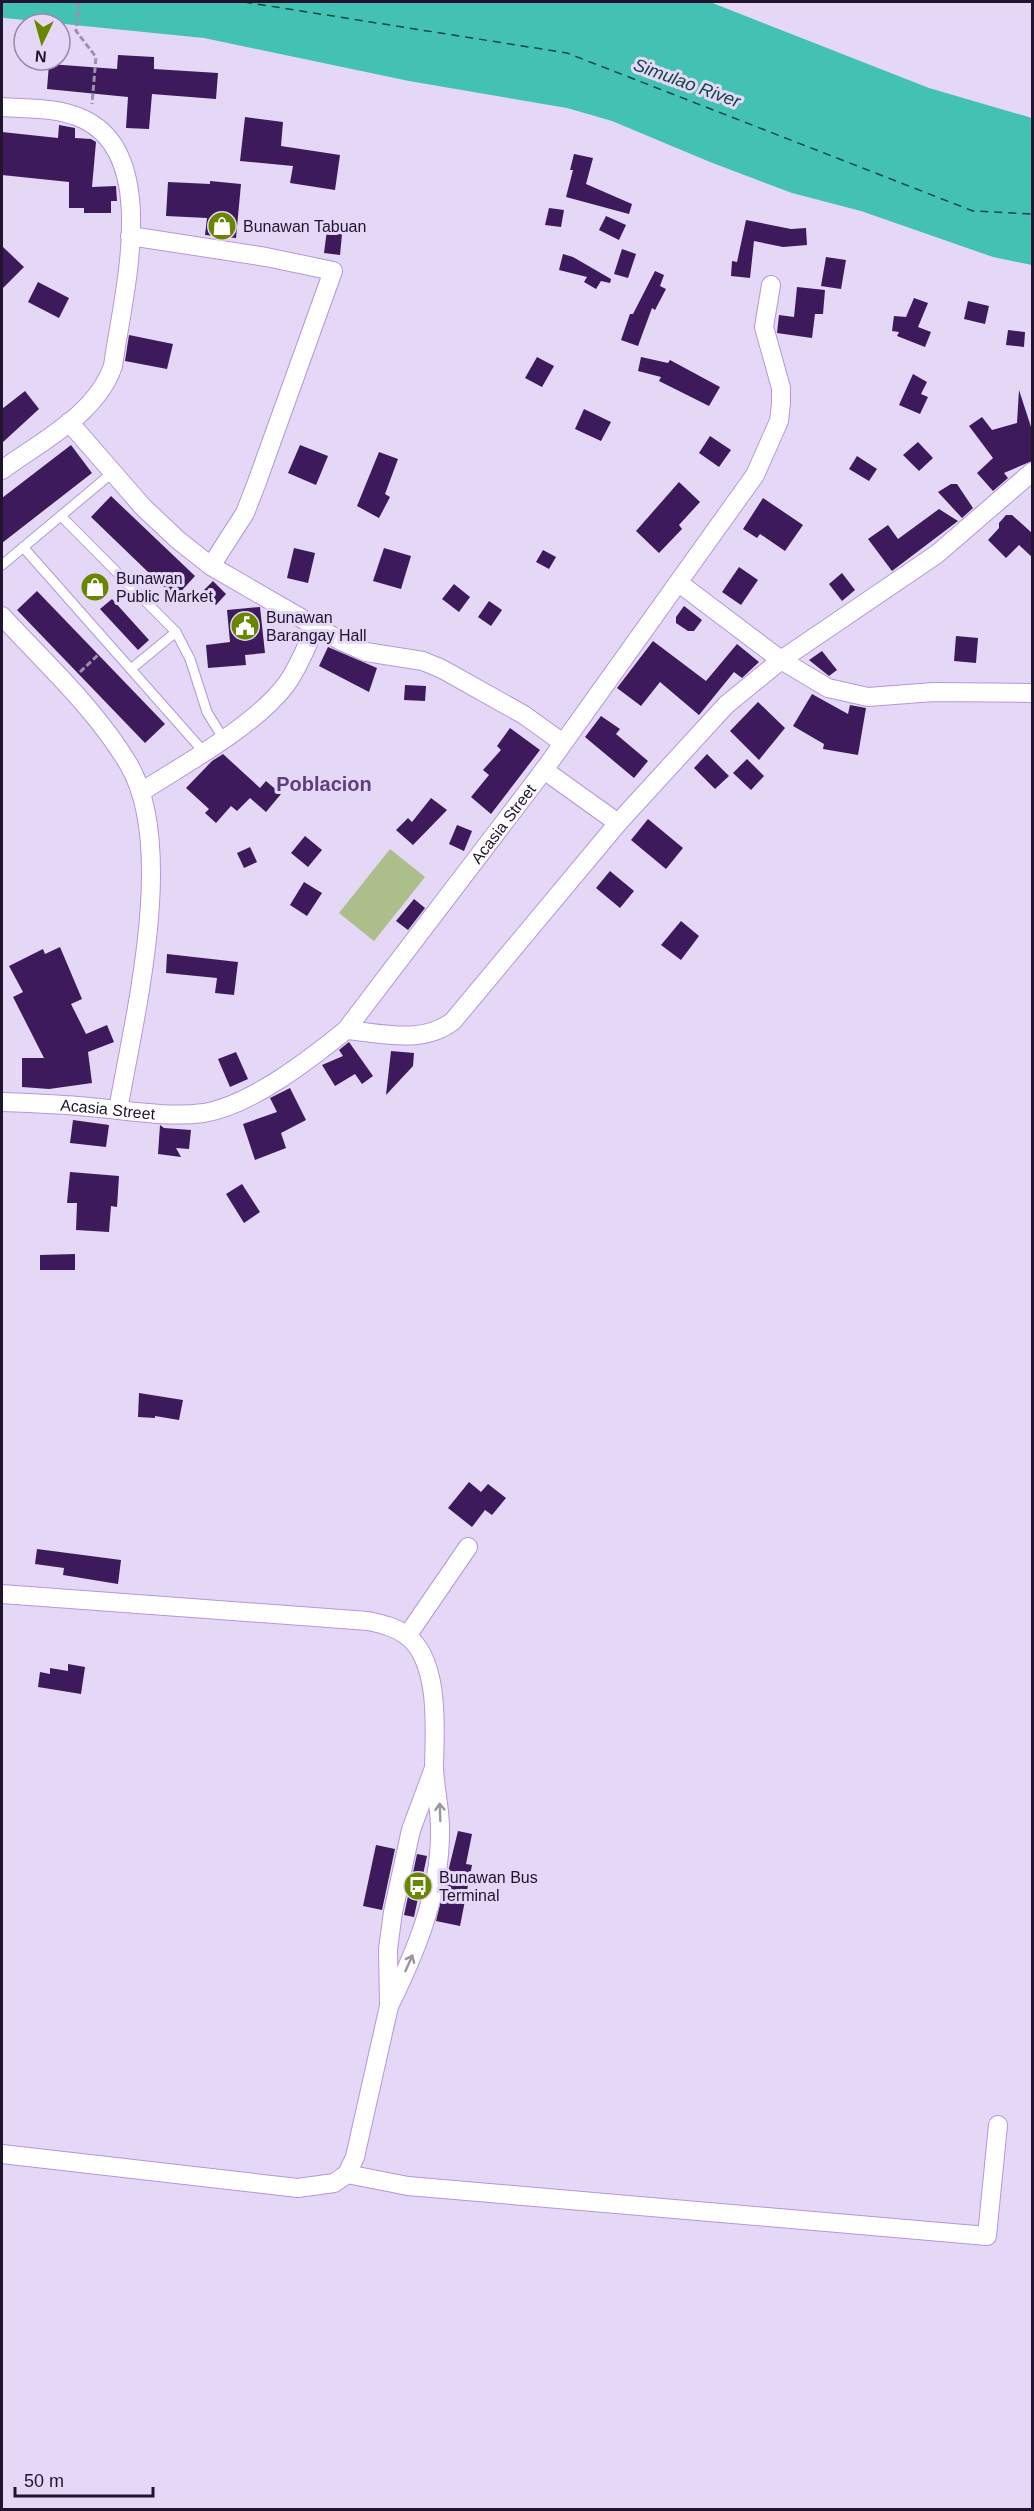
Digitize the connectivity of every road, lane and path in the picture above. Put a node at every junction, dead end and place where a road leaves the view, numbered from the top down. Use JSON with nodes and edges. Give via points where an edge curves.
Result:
{"nodes":[{"id":1,"x":79,"y":2,"type":"edge"},
{"id":2,"x":2,"y":107,"type":"edge"},
{"id":3,"x":86,"y":120,"type":"junction"},
{"id":4,"x":130,"y":236,"type":"junction"},
{"id":5,"x":771,"y":285,"type":"dead end"},
{"id":6,"x":69,"y":422,"type":"junction"},
{"id":7,"x":5,"y":460,"type":"edge"},
{"id":8,"x":1032,"y":472,"type":"edge"},
{"id":9,"x":112,"y":473,"type":"junction"},
{"id":10,"x":61,"y":516,"type":"junction"},
{"id":11,"x":23,"y":547,"type":"junction"},
{"id":12,"x":2,"y":565,"type":"edge"},
{"id":13,"x":211,"y":566,"type":"junction"},
{"id":14,"x":679,"y":583,"type":"junction"},
{"id":15,"x":2,"y":616,"type":"edge"},
{"id":16,"x":315,"y":628,"type":"junction"},
{"id":17,"x":176,"y":632,"type":"junction"},
{"id":18,"x":109,"y":645,"type":"junction"},
{"id":19,"x":781,"y":660,"type":"junction"},
{"id":20,"x":131,"y":669,"type":"junction"},
{"id":21,"x":66,"y":686,"type":"junction"},
{"id":22,"x":1032,"y":693,"type":"edge"},
{"id":23,"x":223,"y":738,"type":"junction"},
{"id":24,"x":563,"y":743,"type":"junction"},
{"id":25,"x":203,"y":752,"type":"junction"},
{"id":26,"x":544,"y":770,"type":"junction"},
{"id":27,"x":141,"y":792,"type":"junction"},
{"id":28,"x":618,"y":823,"type":"junction"},
{"id":29,"x":346,"y":1030,"type":"junction"},
{"id":30,"x":2,"y":1102,"type":"edge"},
{"id":31,"x":118,"y":1110,"type":"junction"},
{"id":32,"x":468,"y":1547,"type":"dead end"},
{"id":33,"x":2,"y":1594,"type":"edge"},
{"id":34,"x":408,"y":1636,"type":"junction"},
{"id":35,"x":434,"y":1767,"type":"junction"},
{"id":36,"x":389,"y":2006,"type":"junction"},
{"id":37,"x":998,"y":2125,"type":"dead end"},
{"id":38,"x":2,"y":2154,"type":"edge"},
{"id":39,"x":347,"y":2174,"type":"junction"}],
"edges":[{"from":1,"to":3,"type":"path","via":[[76,31],[93,51],[96,66]]},
{"from":2,"to":3,"type":"street","via":[[58,111]]},
{"from":3,"to":4,"type":"street","via":[[104,132],[123,161],[130,181]]},
{"from":4,"to":6,"type":"street","via":[[113,366],[101,392]]},
{"from":4,"to":13,"type":"street","via":[[333,271],[257,482],[244,513]]},
{"from":5,"to":14,"type":"street","name":"Acasia Street","via":[[764,327],[781,388],[779,421],[755,475]]},
{"from":6,"to":7,"type":"street"},
{"from":6,"to":9,"type":"street"},
{"from":8,"to":19,"type":"street","via":[[937,554]]},
{"from":9,"to":10,"type":"lane"},
{"from":9,"to":13,"type":"street","via":[[178,540]]},
{"from":10,"to":11,"type":"lane"},
{"from":10,"to":17,"type":"lane"},
{"from":11,"to":12,"type":"lane"},
{"from":11,"to":18,"type":"lane"},
{"from":13,"to":16,"type":"street"},
{"from":14,"to":19,"type":"street"},
{"from":14,"to":24,"type":"street","name":"Acasia Street"},
{"from":15,"to":21,"type":"street"},
{"from":16,"to":23,"type":"street","via":[[286,685],[270,703]]},
{"from":16,"to":24,"type":"street","via":[[366,652],[423,661],[462,679]]},
{"from":17,"to":20,"type":"lane"},
{"from":17,"to":23,"type":"lane","via":[[190,659],[207,712]]},
{"from":18,"to":20,"type":"lane"},
{"from":18,"to":21,"type":"path"},
{"from":19,"to":22,"type":"street","via":[[828,688],[868,697],[934,692]]},
{"from":19,"to":28,"type":"street","via":[[726,705]]},
{"from":20,"to":25,"type":"lane"},
{"from":21,"to":27,"type":"street","via":[[112,738]]},
{"from":23,"to":25,"type":"street"},
{"from":24,"to":26,"type":"street","name":"Acasia Street"},
{"from":25,"to":27,"type":"street"},
{"from":26,"to":28,"type":"street"},
{"from":26,"to":29,"type":"street","name":"Acasia Street"},
{"from":27,"to":31,"type":"street","via":[[151,867],[150,906]]},
{"from":28,"to":29,"type":"street","via":[[443,1029],[423,1036]]},
{"from":29,"to":31,"type":"street","name":"Acasia Street","via":[[279,1079],[227,1106],[183,1114]]},
{"from":30,"to":31,"type":"street","name":"Acasia Street"},
{"from":32,"to":34,"type":"street"},
{"from":33,"to":34,"type":"street","via":[[368,1621],[388,1625]]},
{"from":34,"to":35,"type":"street","via":[[420,1652],[429,1677],[434,1704]]},
{"from":35,"to":36,"type":"street","via":[[411,1830],[393,1912],[388,1949]]},
{"from":36,"to":35,"type":"street","one_way":true,"via":[[419,1942],[438,1858],[440,1806]]},
{"from":36,"to":39,"type":"street","via":[[361,2138]]},
{"from":37,"to":39,"type":"street","via":[[987,2236],[408,2186]]},
{"from":38,"to":39,"type":"street","via":[[298,2188],[333,2184]]}]}
